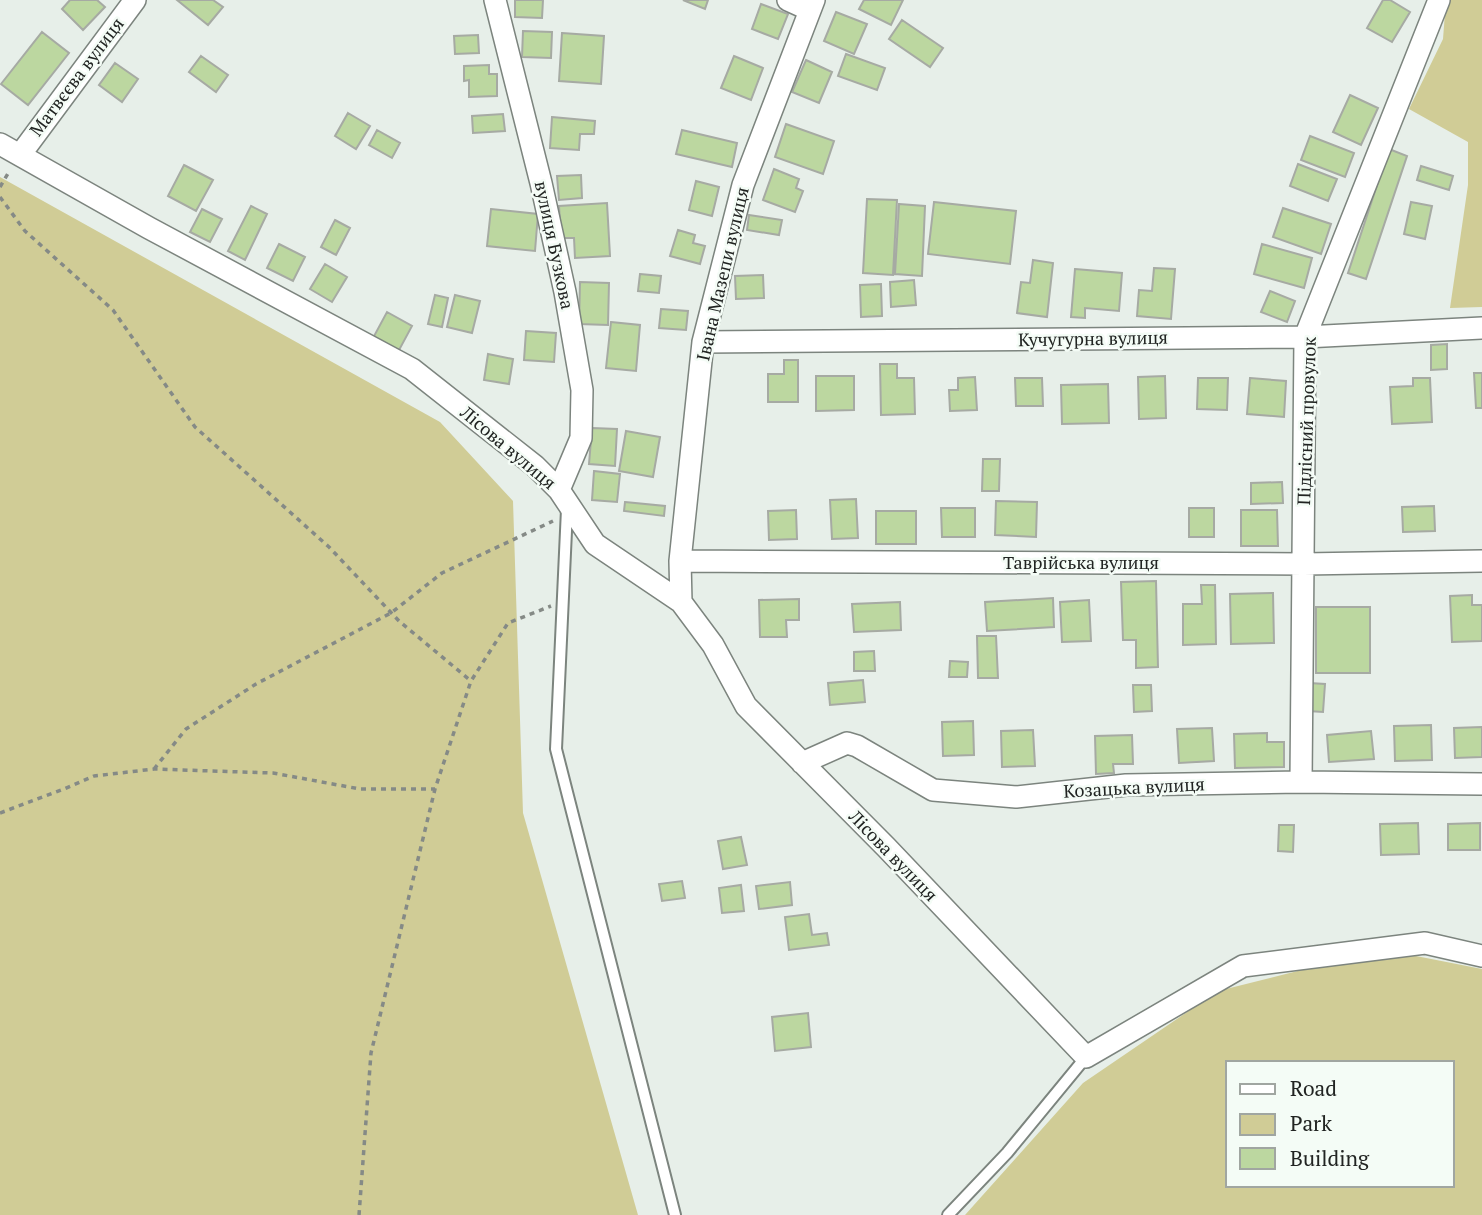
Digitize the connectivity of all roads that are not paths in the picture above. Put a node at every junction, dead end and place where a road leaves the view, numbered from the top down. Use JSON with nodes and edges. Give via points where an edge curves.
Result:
{"nodes":[{"id":1,"x":135,"y":0,"type":"edge"},
{"id":2,"x":495,"y":0,"type":"edge"},
{"id":3,"x":788,"y":0,"type":"edge"},
{"id":4,"x":1439,"y":0,"type":"edge"},
{"id":5,"x":812,"y":5,"type":"edge"},
{"id":6,"x":0,"y":144,"type":"edge"},
{"id":7,"x":20,"y":155,"type":"junction"},
{"id":8,"x":1482,"y":328,"type":"edge"},
{"id":9,"x":1305,"y":337,"type":"junction"},
{"id":10,"x":703,"y":342,"type":"junction"},
{"id":11,"x":564,"y":502,"type":"junction"},
{"id":12,"x":680,"y":561,"type":"junction"},
{"id":13,"x":1482,"y":561,"type":"edge"},
{"id":14,"x":1304,"y":564,"type":"junction"},
{"id":15,"x":681,"y":602,"type":"junction"},
{"id":16,"x":802,"y":763,"type":"junction"},
{"id":17,"x":1301,"y":782,"type":"junction"},
{"id":18,"x":1482,"y":783,"type":"edge"},
{"id":19,"x":1482,"y":956,"type":"edge"},
{"id":20,"x":1086,"y":1057,"type":"junction"},
{"id":21,"x":675,"y":1215,"type":"edge"},
{"id":22,"x":948,"y":1215,"type":"edge"}],
"edges":[{"from":1,"to":7,"type":"street","name":"Матвєєва вулиця"},
{"from":2,"to":11,"type":"street","name":"вулиця Бузкова","via":[[541,183],[582,390],[580,438]]},
{"from":3,"to":5,"type":"street"},
{"from":4,"to":9,"type":"street","name":"Підлісний провулок"},
{"from":5,"to":10,"type":"street","name":"Івана Мазепи вулиця","via":[[743,185]]},
{"from":6,"to":7,"type":"street","name":"Лісова вулиця"},
{"from":7,"to":11,"type":"street","name":"Лісова вулиця","via":[[412,369],[535,467]]},
{"from":8,"to":9,"type":"street","name":"Кучугурна вулиця"},
{"from":9,"to":10,"type":"street","name":"Кучугурна вулиця"},
{"from":9,"to":14,"type":"street","name":"Підлісний провулок"},
{"from":10,"to":12,"type":"street","name":"Івана Мазепи вулиця"},
{"from":11,"to":15,"type":"street","name":"Лісова вулиця","via":[[595,544]]},
{"from":11,"to":21,"type":"lane","via":[[555,749]]},
{"from":12,"to":14,"type":"street","name":"Таврійська вулиця"},
{"from":12,"to":15,"type":"street","name":"Івана Мазепи вулиця"},
{"from":13,"to":14,"type":"street","name":"Таврійська вулиця"},
{"from":14,"to":17,"type":"street","name":"Підлісний провулок"},
{"from":15,"to":16,"type":"street","name":"Лісова вулиця","via":[[713,645],[746,706]]},
{"from":16,"to":17,"type":"street","name":"Козацька вулиця","via":[[847,743],[933,790],[1016,796],[1126,785]]},
{"from":16,"to":20,"type":"street","name":"Лісова вулиця"},
{"from":17,"to":18,"type":"street","name":"Козацька вулиця"},
{"from":19,"to":20,"type":"street","via":[[1425,943],[1242,967]]},
{"from":20,"to":22,"type":"lane","via":[[1007,1153]]}]}
